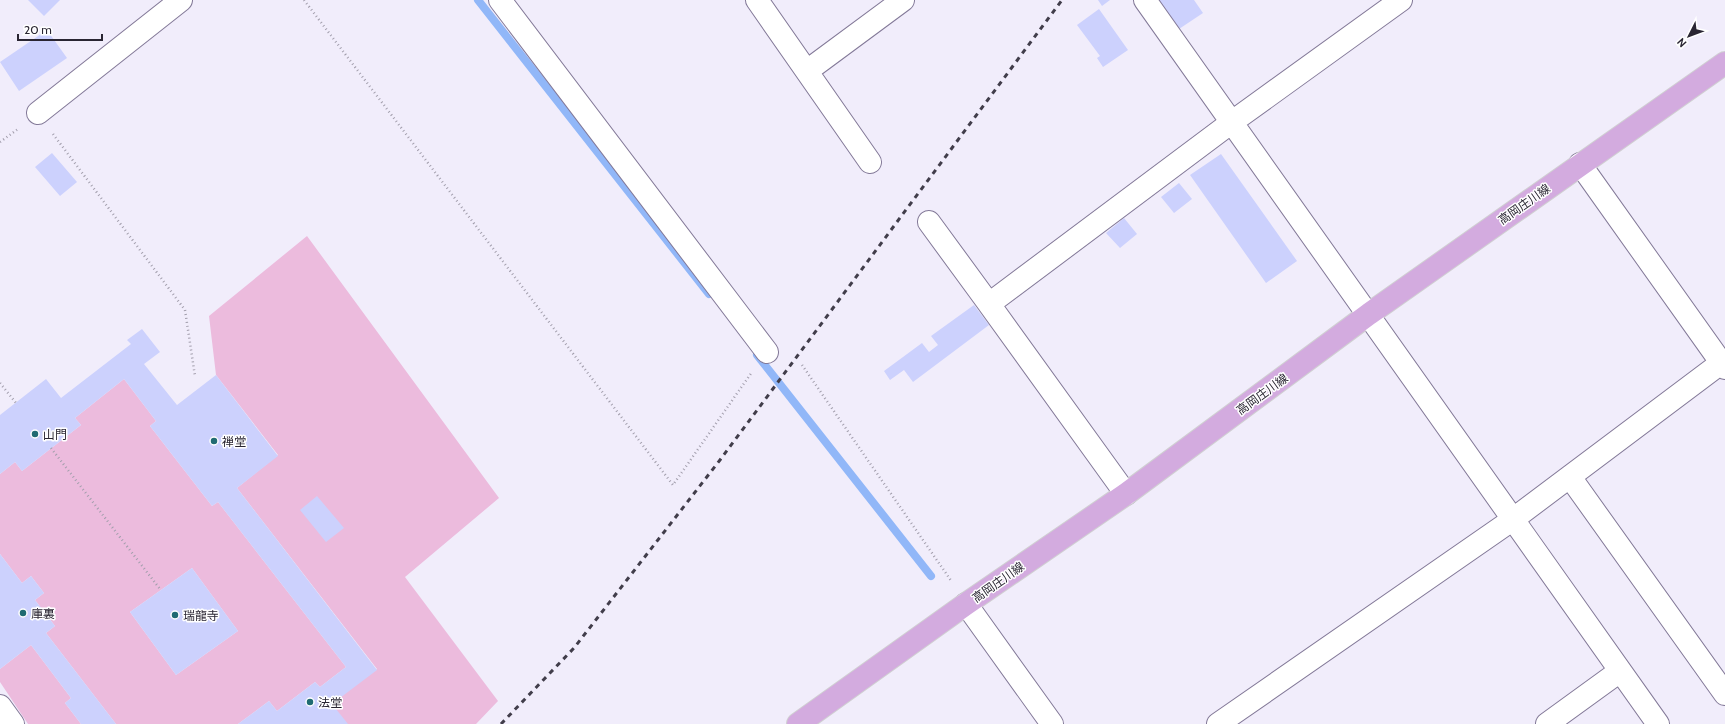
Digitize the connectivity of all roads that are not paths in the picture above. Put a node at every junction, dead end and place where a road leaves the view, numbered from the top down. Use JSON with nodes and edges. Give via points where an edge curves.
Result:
{"nodes":[{"id":1,"x":181,"y":0,"type":"edge"},
{"id":2,"x":500,"y":0,"type":"edge"},
{"id":3,"x":757,"y":0,"type":"edge"},
{"id":4,"x":903,"y":0,"type":"edge"},
{"id":5,"x":1145,"y":0,"type":"edge"},
{"id":6,"x":1401,"y":0,"type":"edge"},
{"id":7,"x":1725,"y":63,"type":"edge"},
{"id":8,"x":807,"y":71,"type":"junction"},
{"id":9,"x":38,"y":113,"type":"road end"},
{"id":10,"x":1232,"y":122,"type":"junction"},
{"id":11,"x":870,"y":162,"type":"dead end"},
{"id":12,"x":1580,"y":164,"type":"junction"},
{"id":13,"x":929,"y":222,"type":"dead end"},
{"id":14,"x":989,"y":304,"type":"junction"},
{"id":15,"x":1369,"y":314,"type":"junction"},
{"id":16,"x":767,"y":352,"type":"road end"},
{"id":17,"x":1724,"y":364,"type":"edge"},
{"id":18,"x":1570,"y":477,"type":"junction"},
{"id":19,"x":1126,"y":494,"type":"junction"},
{"id":20,"x":1512,"y":520,"type":"junction"},
{"id":21,"x":966,"y":604,"type":"junction"},
{"id":22,"x":1620,"y":671,"type":"junction"},
{"id":23,"x":1725,"y":694,"type":"edge"},
{"id":24,"x":0,"y":706,"type":"edge"},
{"id":25,"x":13,"y":724,"type":"edge"},
{"id":26,"x":798,"y":724,"type":"edge"},
{"id":27,"x":1052,"y":724,"type":"edge"},
{"id":28,"x":1218,"y":724,"type":"edge"},
{"id":29,"x":1547,"y":724,"type":"edge"},
{"id":30,"x":1658,"y":724,"type":"edge"}],
"edges":[{"from":1,"to":9,"type":"street"},
{"from":2,"to":16,"type":"street"},
{"from":3,"to":8,"type":"street"},
{"from":4,"to":8,"type":"street"},
{"from":5,"to":10,"type":"street"},
{"from":6,"to":10,"type":"street"},
{"from":7,"to":12,"type":"main road","name":"高岡庄川線"},
{"from":8,"to":11,"type":"street"},
{"from":10,"to":14,"type":"street"},
{"from":10,"to":15,"type":"street"},
{"from":12,"to":15,"type":"main road","name":"高岡庄川線"},
{"from":12,"to":17,"type":"street"},
{"from":13,"to":14,"type":"street"},
{"from":14,"to":19,"type":"street"},
{"from":15,"to":19,"type":"main road","name":"高岡庄川線"},
{"from":15,"to":20,"type":"street"},
{"from":17,"to":18,"type":"street"},
{"from":18,"to":20,"type":"street"},
{"from":18,"to":23,"type":"street"},
{"from":19,"to":21,"type":"main road","name":"高岡庄川線"},
{"from":20,"to":22,"type":"street"},
{"from":20,"to":28,"type":"street"},
{"from":21,"to":26,"type":"main road","name":"高岡庄川線"},
{"from":21,"to":27,"type":"street"},
{"from":22,"to":29,"type":"street"},
{"from":22,"to":30,"type":"street"},
{"from":24,"to":25,"type":"street"}]}
